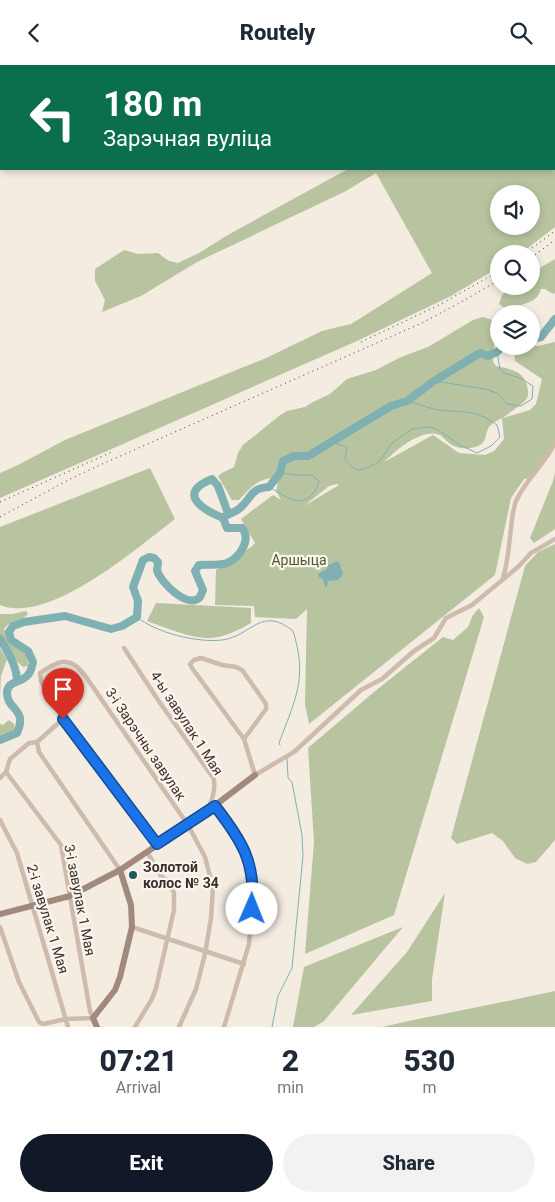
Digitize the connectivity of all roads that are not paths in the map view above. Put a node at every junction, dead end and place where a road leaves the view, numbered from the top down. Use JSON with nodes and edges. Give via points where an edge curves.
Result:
{"nodes":[{"id":1,"x":555,"y":443,"type":"edge"},
{"id":2,"x":555,"y":539,"type":"edge"},
{"id":3,"x":502,"y":579,"type":"junction"},
{"id":4,"x":124,"y":648,"type":"dead end"},
{"id":5,"x":63,"y":719,"type":"junction"},
{"id":6,"x":244,"y":739,"type":"junction"},
{"id":7,"x":37,"y":742,"type":"junction"},
{"id":8,"x":6,"y":772,"type":"junction"},
{"id":9,"x":255,"y":775,"type":"junction"},
{"id":10,"x":0,"y":779,"type":"edge"},
{"id":11,"x":215,"y":806,"type":"junction"},
{"id":12,"x":205,"y":813,"type":"junction"},
{"id":13,"x":0,"y":820,"type":"edge"},
{"id":14,"x":188,"y":825,"type":"junction"},
{"id":15,"x":157,"y":844,"type":"junction"},
{"id":16,"x":147,"y":852,"type":"junction"},
{"id":17,"x":120,"y":870,"type":"junction"},
{"id":18,"x":70,"y":895,"type":"junction"},
{"id":19,"x":32,"y":905,"type":"junction"},
{"id":20,"x":0,"y":914,"type":"edge"},
{"id":21,"x":0,"y":927,"type":"edge"},
{"id":22,"x":132,"y":927,"type":"junction"},
{"id":23,"x":168,"y":939,"type":"junction"},
{"id":24,"x":205,"y":950,"type":"junction"},
{"id":25,"x":244,"y":963,"type":"junction"},
{"id":26,"x":93,"y":1018,"type":"junction"},
{"id":27,"x":66,"y":1019,"type":"junction"},
{"id":28,"x":68,"y":1027,"type":"edge"},
{"id":29,"x":97,"y":1027,"type":"edge"},
{"id":30,"x":135,"y":1027,"type":"edge"},
{"id":31,"x":179,"y":1027,"type":"edge"},
{"id":32,"x":224,"y":1027,"type":"edge"}],
"edges":[{"from":1,"to":3,"type":"street","via":[[516,502]]},
{"from":2,"to":3,"type":"street","via":[[531,553]]},
{"from":3,"to":9,"type":"street","via":[[472,605],[446,618],[434,638],[382,679],[361,690],[294,751]]},
{"from":4,"to":12,"type":"street","name":"4-ы завулак 1 Мая","via":[[214,779],[213,798]]},
{"from":5,"to":7,"type":"street"},
{"from":5,"to":14,"type":"street","name":"3-і Зарэчны завулак","via":[[41,681],[40,673],[62,661],[79,667]]},
{"from":5,"to":15,"type":"street"},
{"from":6,"to":6,"type":"street","via":[[266,709],[266,704],[242,670],[201,658],[194,660],[190,664],[192,668]]},
{"from":6,"to":9,"type":"street"},
{"from":7,"to":8,"type":"street","via":[[29,743],[10,759]]},
{"from":7,"to":17,"type":"street","via":[[39,752]]},
{"from":8,"to":10,"type":"street"},
{"from":8,"to":18,"type":"street","name":"3-і завулак 1 Мая","via":[[61,845]]},
{"from":9,"to":11,"type":"street"},
{"from":11,"to":12,"type":"street"},
{"from":11,"to":25,"type":"street","via":[[243,847],[251,869],[254,892]]},
{"from":12,"to":14,"type":"street"},
{"from":13,"to":19,"type":"street","name":"2-і завулак 1 Мая","via":[[17,853]]},
{"from":14,"to":15,"type":"street"},
{"from":14,"to":24,"type":"street","name":"3-і Зарэчны завулак","via":[[205,857],[213,888]]},
{"from":15,"to":16,"type":"street"},
{"from":16,"to":17,"type":"street"},
{"from":16,"to":23,"type":"street","via":[[174,893]]},
{"from":17,"to":18,"type":"street"},
{"from":17,"to":22,"type":"street","via":[[131,905]]},
{"from":18,"to":19,"type":"street"},
{"from":18,"to":26,"type":"street","name":"3-і завулак 1 Мая"},
{"from":19,"to":20,"type":"street"},
{"from":19,"to":27,"type":"street","name":"2-і завулак 1 Мая"},
{"from":21,"to":27,"type":"street","via":[[19,982],[39,1022]]},
{"from":22,"to":23,"type":"street"},
{"from":22,"to":26,"type":"street","via":[[115,990]]},
{"from":23,"to":24,"type":"street"},
{"from":23,"to":30,"type":"street","via":[[154,993]]},
{"from":24,"to":25,"type":"street"},
{"from":24,"to":31,"type":"street","name":"3-і Зарэчны завулак","via":[[196,989]]},
{"from":25,"to":32,"type":"street"},
{"from":26,"to":27,"type":"street"},
{"from":26,"to":29,"type":"street"},
{"from":27,"to":28,"type":"street","name":"2-і завулак 1 Мая"}]}
